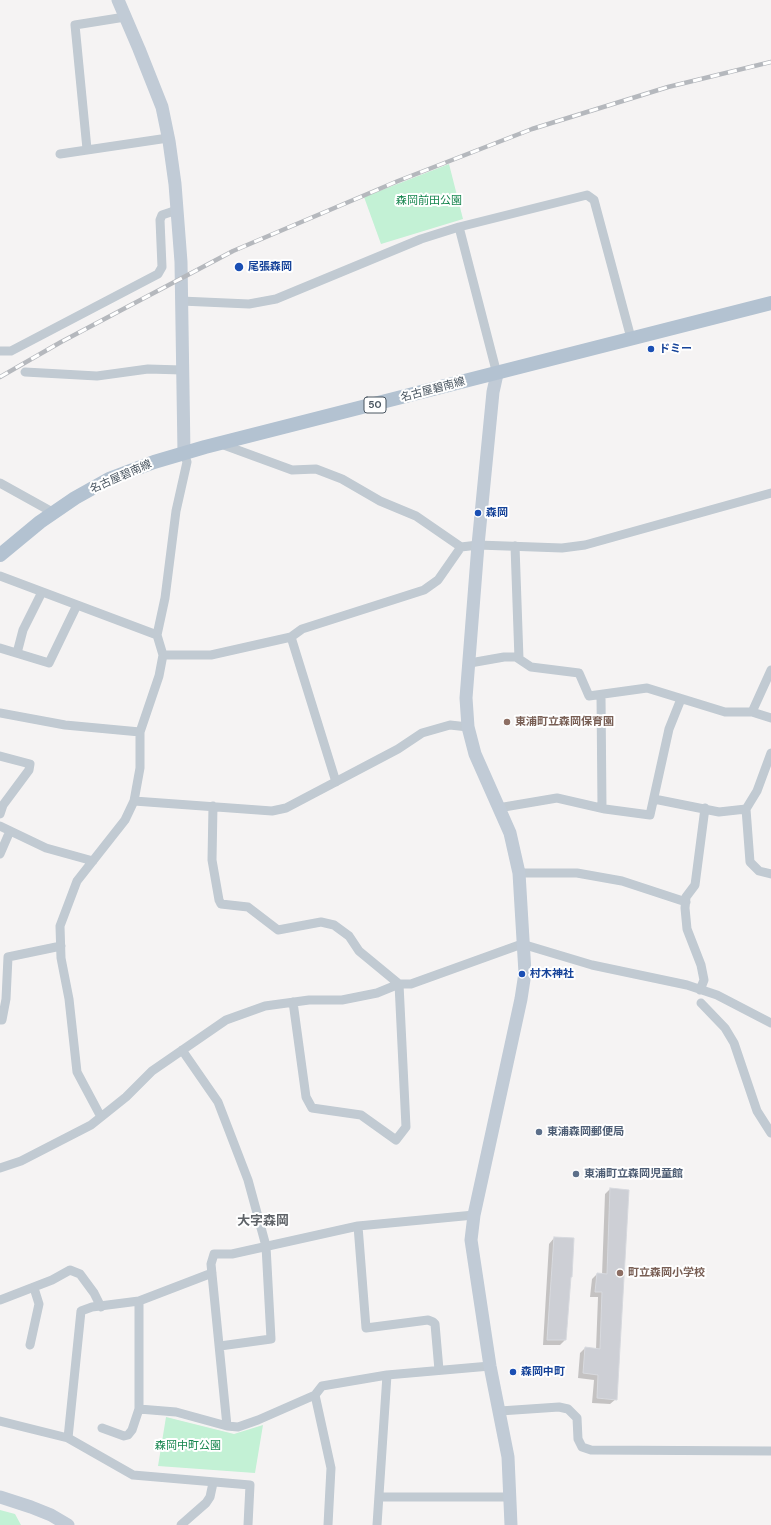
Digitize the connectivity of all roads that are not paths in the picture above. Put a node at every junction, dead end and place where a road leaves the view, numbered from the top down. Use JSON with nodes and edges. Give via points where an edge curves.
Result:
{"nodes":[{"id":1,"x":118,"y":0,"type":"edge"},
{"id":2,"x":125,"y":17,"type":"junction"},
{"id":3,"x":168,"y":138,"type":"junction"},
{"id":4,"x":87,"y":149,"type":"junction"},
{"id":5,"x":60,"y":154,"type":"dead end"},
{"id":6,"x":177,"y":210,"type":"junction"},
{"id":7,"x":459,"y":227,"type":"junction"},
{"id":8,"x":181,"y":302,"type":"junction"},
{"id":9,"x":771,"y":303,"type":"edge"},
{"id":10,"x":631,"y":338,"type":"junction"},
{"id":11,"x":0,"y":351,"type":"edge"},
{"id":12,"x":182,"y":370,"type":"junction"},
{"id":13,"x":25,"y":372,"type":"dead end"},
{"id":14,"x":497,"y":374,"type":"junction"},
{"id":15,"x":221,"y":444,"type":"junction"},
{"id":16,"x":184,"y":453,"type":"junction"},
{"id":17,"x":0,"y":483,"type":"edge"},
{"id":18,"x":771,"y":493,"type":"edge"},
{"id":19,"x":54,"y":513,"type":"junction"},
{"id":20,"x":478,"y":545,"type":"junction"},
{"id":21,"x":515,"y":546,"type":"junction"},
{"id":22,"x":461,"y":547,"type":"junction"},
{"id":23,"x":0,"y":555,"type":"edge"},
{"id":24,"x":0,"y":576,"type":"edge"},
{"id":25,"x":42,"y":592,"type":"junction"},
{"id":26,"x":77,"y":605,"type":"junction"},
{"id":27,"x":157,"y":635,"type":"junction"},
{"id":28,"x":291,"y":637,"type":"junction"},
{"id":29,"x":0,"y":648,"type":"edge"},
{"id":30,"x":17,"y":653,"type":"junction"},
{"id":31,"x":163,"y":655,"type":"junction"},
{"id":32,"x":518,"y":659,"type":"junction"},
{"id":33,"x":470,"y":663,"type":"junction"},
{"id":34,"x":771,"y":670,"type":"edge"},
{"id":35,"x":601,"y":695,"type":"junction"},
{"id":36,"x":682,"y":699,"type":"junction"},
{"id":37,"x":0,"y":712,"type":"edge"},
{"id":38,"x":752,"y":712,"type":"junction"},
{"id":39,"x":771,"y":718,"type":"edge"},
{"id":40,"x":468,"y":727,"type":"junction"},
{"id":41,"x":140,"y":732,"type":"junction"},
{"id":42,"x":771,"y":753,"type":"edge"},
{"id":43,"x":0,"y":756,"type":"edge"},
{"id":44,"x":336,"y":782,"type":"junction"},
{"id":45,"x":654,"y":799,"type":"junction"},
{"id":46,"x":134,"y":801,"type":"junction"},
{"id":47,"x":213,"y":806,"type":"junction"},
{"id":48,"x":498,"y":808,"type":"junction"},
{"id":49,"x":602,"y":808,"type":"junction"},
{"id":50,"x":705,"y":808,"type":"junction"},
{"id":51,"x":746,"y":809,"type":"junction"},
{"id":52,"x":0,"y":814,"type":"edge"},
{"id":53,"x":0,"y":826,"type":"edge"},
{"id":54,"x":10,"y":831,"type":"junction"},
{"id":55,"x":0,"y":854,"type":"edge"},
{"id":56,"x":93,"y":861,"type":"junction"},
{"id":57,"x":519,"y":872,"type":"junction"},
{"id":58,"x":771,"y":874,"type":"edge"},
{"id":59,"x":686,"y":902,"type":"junction"},
{"id":60,"x":522,"y":944,"type":"junction"},
{"id":61,"x":61,"y":946,"type":"junction"},
{"id":62,"x":399,"y":984,"type":"junction"},
{"id":63,"x":700,"y":990,"type":"junction"},
{"id":64,"x":293,"y":1002,"type":"junction"},
{"id":65,"x":701,"y":1003,"type":"dead end"},
{"id":66,"x":0,"y":1020,"type":"edge"},
{"id":67,"x":771,"y":1023,"type":"edge"},
{"id":68,"x":182,"y":1050,"type":"junction"},
{"id":69,"x":101,"y":1117,"type":"junction"},
{"id":70,"x":771,"y":1133,"type":"edge"},
{"id":71,"x":0,"y":1168,"type":"edge"},
{"id":72,"x":474,"y":1215,"type":"junction"},
{"id":73,"x":358,"y":1226,"type":"junction"},
{"id":74,"x":266,"y":1246,"type":"junction"},
{"id":75,"x":212,"y":1273,"type":"junction"},
{"id":76,"x":34,"y":1288,"type":"junction"},
{"id":77,"x":0,"y":1300,"type":"edge"},
{"id":78,"x":139,"y":1301,"type":"junction"},
{"id":79,"x":101,"y":1307,"type":"junction"},
{"id":80,"x":30,"y":1345,"type":"dead end"},
{"id":81,"x":220,"y":1346,"type":"junction"},
{"id":82,"x":490,"y":1366,"type":"junction"},
{"id":83,"x":439,"y":1370,"type":"junction"},
{"id":84,"x":387,"y":1375,"type":"junction"},
{"id":85,"x":315,"y":1395,"type":"junction"},
{"id":86,"x":139,"y":1409,"type":"junction"},
{"id":87,"x":500,"y":1410,"type":"junction"},
{"id":88,"x":0,"y":1421,"type":"edge"},
{"id":89,"x":227,"y":1426,"type":"junction"},
{"id":90,"x":102,"y":1428,"type":"dead end"},
{"id":91,"x":68,"y":1438,"type":"junction"},
{"id":92,"x":771,"y":1451,"type":"edge"},
{"id":93,"x":213,"y":1483,"type":"junction"},
{"id":94,"x":0,"y":1497,"type":"edge"},
{"id":95,"x":380,"y":1497,"type":"junction"},
{"id":96,"x":511,"y":1497,"type":"junction"},
{"id":97,"x":68,"y":1525,"type":"edge"},
{"id":98,"x":181,"y":1525,"type":"edge"},
{"id":99,"x":248,"y":1525,"type":"edge"},
{"id":100,"x":328,"y":1525,"type":"edge"},
{"id":101,"x":377,"y":1525,"type":"edge"},
{"id":102,"x":511,"y":1525,"type":"edge"}],
"edges":[{"from":1,"to":2,"type":"street"},
{"from":2,"to":3,"type":"street","via":[[162,107]]},
{"from":2,"to":4,"type":"street","via":[[75,25]]},
{"from":3,"to":4,"type":"street"},
{"from":3,"to":6,"type":"street"},
{"from":4,"to":5,"type":"street"},
{"from":6,"to":8,"type":"street"},
{"from":6,"to":11,"type":"street","via":[[162,215],[160,220],[162,267],[158,274],[11,351]]},
{"from":7,"to":8,"type":"street","via":[[421,239],[276,299],[249,304]]},
{"from":7,"to":10,"type":"street","via":[[587,195],[594,200]]},
{"from":7,"to":14,"type":"street"},
{"from":8,"to":12,"type":"street"},
{"from":9,"to":10,"type":"main road","name":"名古屋碧南線","number":"50"},
{"from":10,"to":14,"type":"main road","name":"名古屋碧南線","number":"50"},
{"from":12,"to":13,"type":"street","via":[[148,369],[97,376]]},
{"from":12,"to":16,"type":"street"},
{"from":14,"to":15,"type":"main road","name":"名古屋碧南線","number":"50"},
{"from":14,"to":20,"type":"street"},
{"from":15,"to":16,"type":"main road","name":"名古屋碧南線","number":"50"},
{"from":15,"to":22,"type":"street","via":[[292,470],[316,469],[342,479],[416,516]]},
{"from":16,"to":19,"type":"main road","name":"名古屋碧南線","number":"50","via":[[109,479]]},
{"from":16,"to":27,"type":"street","via":[[187,462],[176,511],[165,598]]},
{"from":17,"to":19,"type":"street"},
{"from":18,"to":21,"type":"street","via":[[585,545],[562,548]]},
{"from":19,"to":23,"type":"main road","name":"名古屋碧南線","number":"50"},
{"from":20,"to":21,"type":"street"},
{"from":20,"to":22,"type":"street"},
{"from":20,"to":33,"type":"street"},
{"from":21,"to":32,"type":"street"},
{"from":22,"to":28,"type":"street","via":[[438,580],[424,590],[302,629]]},
{"from":24,"to":25,"type":"street"},
{"from":25,"to":26,"type":"street"},
{"from":25,"to":30,"type":"street","via":[[23,630]]},
{"from":26,"to":27,"type":"street"},
{"from":26,"to":30,"type":"street","via":[[49,663]]},
{"from":27,"to":31,"type":"street"},
{"from":28,"to":31,"type":"street","via":[[211,655]]},
{"from":28,"to":44,"type":"street"},
{"from":29,"to":30,"type":"street"},
{"from":31,"to":41,"type":"street","via":[[159,676]]},
{"from":32,"to":33,"type":"street","via":[[504,657]]},
{"from":32,"to":35,"type":"street","via":[[530,667],[579,673],[589,696]]},
{"from":33,"to":40,"type":"street","via":[[466,698]]},
{"from":34,"to":38,"type":"street"},
{"from":35,"to":36,"type":"street","via":[[647,688]]},
{"from":35,"to":49,"type":"street"},
{"from":36,"to":38,"type":"street","via":[[725,712]]},
{"from":36,"to":45,"type":"street","via":[[669,729]]},
{"from":37,"to":41,"type":"street","via":[[65,725]]},
{"from":38,"to":39,"type":"street"},
{"from":40,"to":44,"type":"street","via":[[450,725],[422,733],[398,749]]},
{"from":40,"to":48,"type":"street","via":[[474,754]]},
{"from":41,"to":46,"type":"street","via":[[140,768]]},
{"from":42,"to":51,"type":"street","via":[[757,791]]},
{"from":43,"to":52,"type":"street","via":[[30,764],[3,805]]},
{"from":44,"to":47,"type":"street","via":[[286,808],[272,810]]},
{"from":45,"to":49,"type":"street","via":[[650,815]]},
{"from":45,"to":50,"type":"street"},
{"from":46,"to":47,"type":"street"},
{"from":46,"to":56,"type":"street","via":[[125,820]]},
{"from":47,"to":62,"type":"street","via":[[212,860],[221,904],[248,907],[278,930],[321,922],[334,925],[349,936],[359,951]]},
{"from":48,"to":49,"type":"street","via":[[557,798]]},
{"from":48,"to":57,"type":"street","via":[[510,833]]},
{"from":50,"to":51,"type":"street","via":[[719,812]]},
{"from":50,"to":59,"type":"street","via":[[695,885],[686,897]]},
{"from":51,"to":58,"type":"street","via":[[750,862],[758,871]]},
{"from":53,"to":54,"type":"street"},
{"from":54,"to":55,"type":"street"},
{"from":54,"to":56,"type":"street","via":[[46,848]]},
{"from":56,"to":61,"type":"street","via":[[78,880],[60,926]]},
{"from":57,"to":59,"type":"street","via":[[577,873],[600,877],[622,881]]},
{"from":57,"to":60,"type":"street"},
{"from":59,"to":63,"type":"street","via":[[687,929],[704,980]]},
{"from":60,"to":62,"type":"street","via":[[411,984]]},
{"from":60,"to":63,"type":"street"},
{"from":60,"to":72,"type":"street","via":[[525,973],[521,999]]},
{"from":61,"to":66,"type":"street","via":[[8,957],[6,999]]},
{"from":61,"to":69,"type":"street","via":[[77,1072]]},
{"from":62,"to":64,"type":"street","via":[[342,1000]]},
{"from":62,"to":64,"type":"street","via":[[406,1127],[396,1140],[360,1115],[312,1108],[306,1097]]},
{"from":63,"to":67,"type":"street","via":[[717,995]]},
{"from":64,"to":68,"type":"street","via":[[265,1006],[226,1020]]},
{"from":65,"to":70,"type":"street","via":[[725,1028],[734,1043],[756,1111]]},
{"from":68,"to":69,"type":"street","via":[[152,1071]]},
{"from":68,"to":74,"type":"street","via":[[218,1102],[248,1180]]},
{"from":69,"to":71,"type":"street","via":[[91,1125],[27,1158]]},
{"from":72,"to":73,"type":"street"},
{"from":72,"to":82,"type":"street","via":[[471,1240]]},
{"from":73,"to":74,"type":"street"},
{"from":73,"to":83,"type":"street","via":[[366,1328],[428,1320],[433,1322]]},
{"from":74,"to":75,"type":"street","via":[[232,1254],[214,1254]]},
{"from":74,"to":81,"type":"street","via":[[271,1339]]},
{"from":75,"to":78,"type":"street"},
{"from":75,"to":81,"type":"street"},
{"from":76,"to":77,"type":"street"},
{"from":76,"to":79,"type":"street","via":[[70,1270],[80,1274]]},
{"from":76,"to":80,"type":"street","via":[[39,1304]]},
{"from":78,"to":79,"type":"street"},
{"from":78,"to":86,"type":"street"},
{"from":79,"to":91,"type":"street","via":[[81,1311]]},
{"from":81,"to":89,"type":"street"},
{"from":82,"to":83,"type":"street"},
{"from":82,"to":87,"type":"street"},
{"from":83,"to":84,"type":"street"},
{"from":84,"to":85,"type":"street","via":[[322,1386]]},
{"from":84,"to":95,"type":"street"},
{"from":85,"to":89,"type":"street","via":[[258,1420],[238,1427]]},
{"from":85,"to":100,"type":"street","via":[[331,1468]]},
{"from":86,"to":89,"type":"street","via":[[176,1412]]},
{"from":86,"to":90,"type":"street","via":[[128,1435],[124,1436]]},
{"from":87,"to":92,"type":"street","via":[[559,1407],[568,1409],[577,1418],[578,1439],[582,1447],[591,1450]]},
{"from":87,"to":96,"type":"street","via":[[508,1457]]},
{"from":88,"to":91,"type":"street"},
{"from":91,"to":93,"type":"street","via":[[133,1475]]},
{"from":93,"to":98,"type":"street","via":[[210,1497]]},
{"from":93,"to":99,"type":"street","via":[[250,1485]]},
{"from":94,"to":97,"type":"street","via":[[44,1512]]},
{"from":95,"to":96,"type":"street"},
{"from":95,"to":101,"type":"street"},
{"from":96,"to":102,"type":"street"}]}
